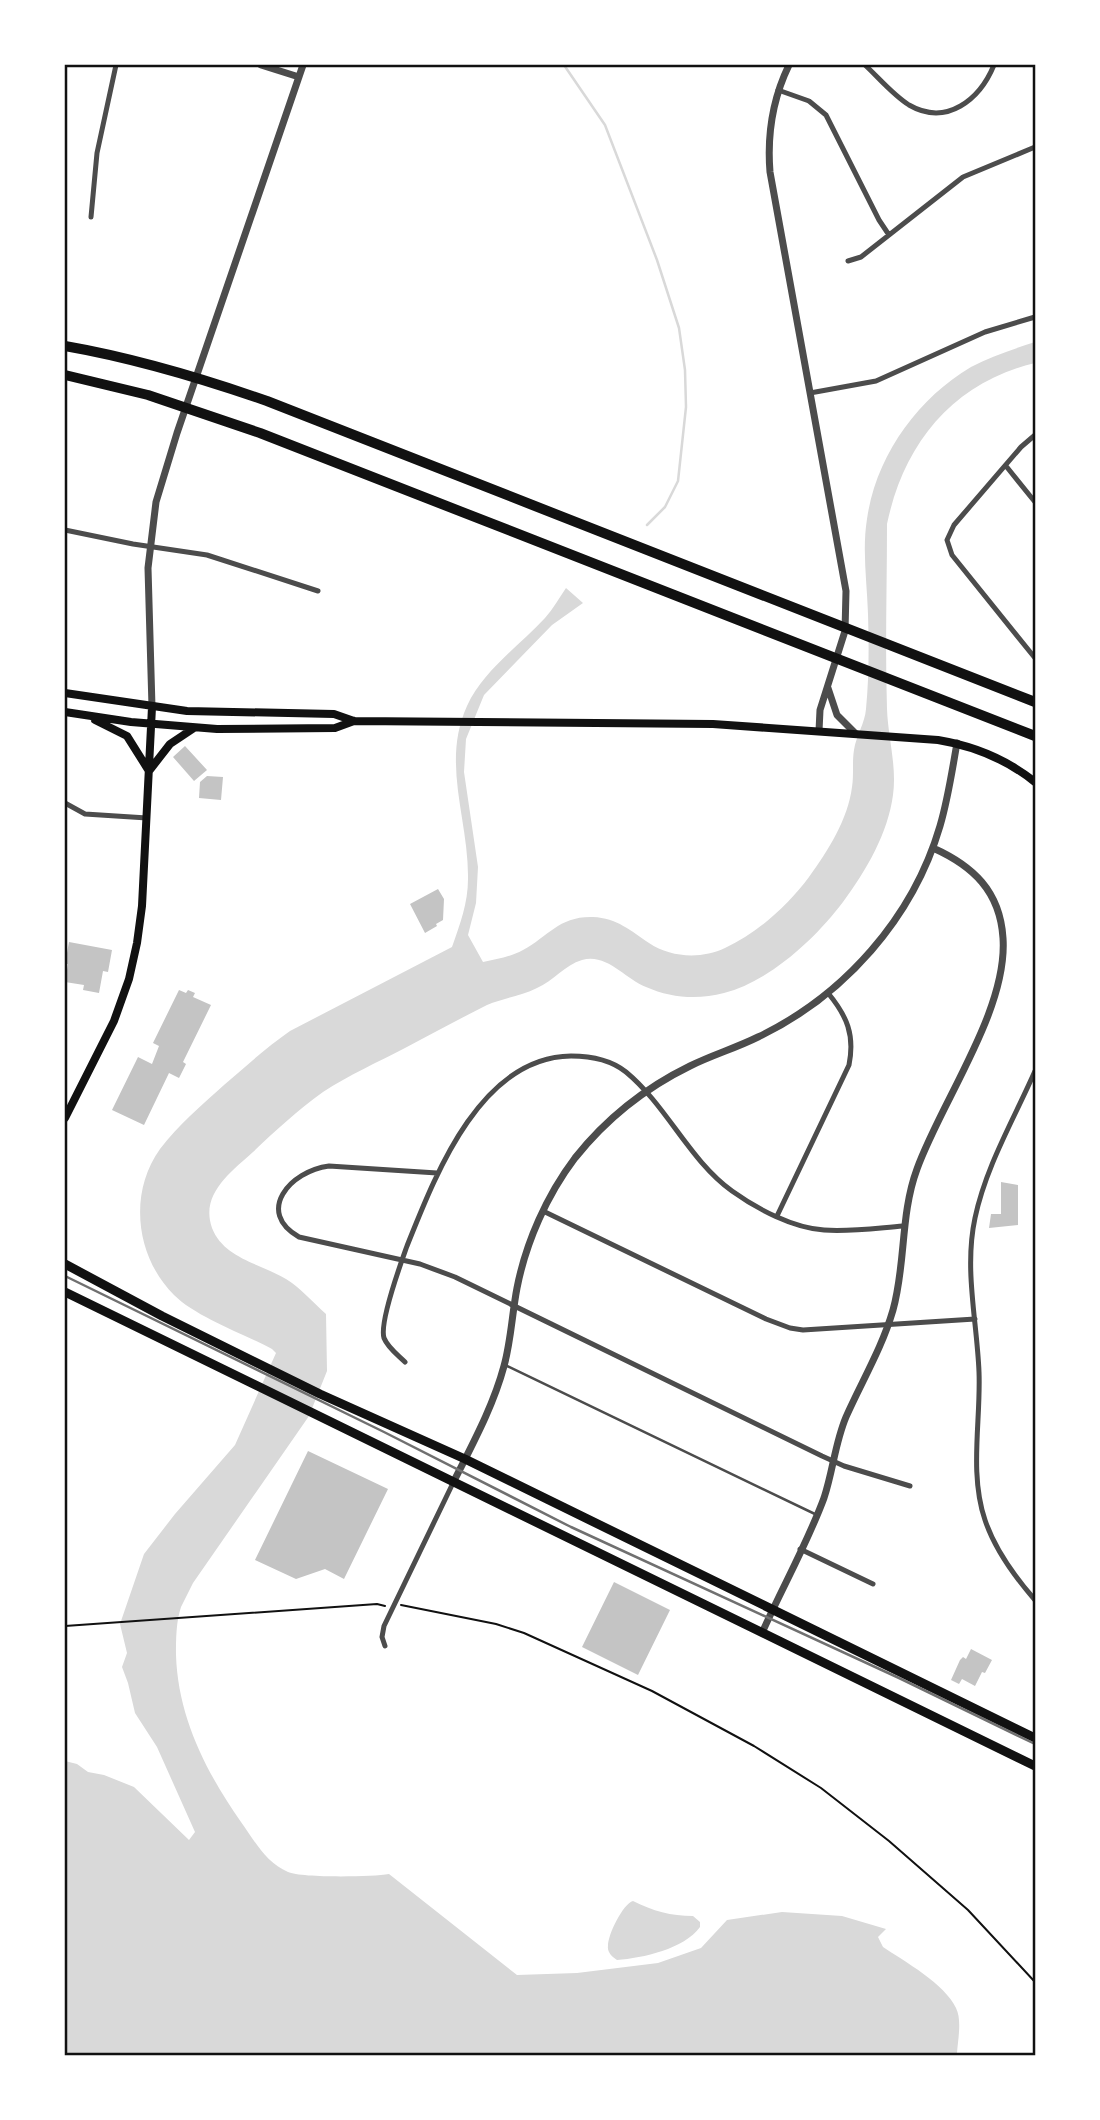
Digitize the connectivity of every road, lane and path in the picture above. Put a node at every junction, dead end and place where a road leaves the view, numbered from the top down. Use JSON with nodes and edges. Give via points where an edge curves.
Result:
{"nodes":[{"id":1,"x":116,"y":65,"type":"edge"},
{"id":2,"x":261,"y":65,"type":"edge"},
{"id":3,"x":303,"y":65,"type":"edge"},
{"id":4,"x":789,"y":65,"type":"edge"},
{"id":5,"x":865,"y":65,"type":"edge"},
{"id":6,"x":994,"y":65,"type":"edge"},
{"id":7,"x":299,"y":77,"type":"junction"},
{"id":8,"x":778,"y":90,"type":"junction"},
{"id":9,"x":1035,"y":147,"type":"edge"},
{"id":10,"x":92,"y":217,"type":"dead end"},
{"id":11,"x":889,"y":235,"type":"junction"},
{"id":12,"x":848,"y":261,"type":"dead end"},
{"id":13,"x":1035,"y":317,"type":"edge"},
{"id":14,"x":65,"y":339,"type":"edge"},
{"id":15,"x":65,"y":346,"type":"edge"},
{"id":16,"x":102,"y":352,"type":"junction"},
{"id":17,"x":65,"y":375,"type":"edge"},
{"id":18,"x":810,"y":393,"type":"junction"},
{"id":19,"x":1035,"y":435,"type":"edge"},
{"id":20,"x":1006,"y":466,"type":"junction"},
{"id":21,"x":1035,"y":502,"type":"edge"},
{"id":22,"x":65,"y":530,"type":"edge"},
{"id":23,"x":149,"y":547,"type":"junction"},
{"id":24,"x":318,"y":591,"type":"dead end"},
{"id":25,"x":1035,"y":658,"type":"edge"},
{"id":26,"x":827,"y":687,"type":"junction"},
{"id":27,"x":65,"y":693,"type":"edge"},
{"id":28,"x":1035,"y":702,"type":"edge"},
{"id":29,"x":152,"y":707,"type":"junction"},
{"id":30,"x":65,"y":712,"type":"edge"},
{"id":31,"x":87,"y":716,"type":"junction"},
{"id":32,"x":354,"y":721,"type":"junction"},
{"id":33,"x":152,"y":724,"type":"junction"},
{"id":34,"x":196,"y":727,"type":"junction"},
{"id":35,"x":819,"y":731,"type":"junction"},
{"id":36,"x":855,"y":733,"type":"junction"},
{"id":37,"x":1035,"y":736,"type":"edge"},
{"id":38,"x":957,"y":743,"type":"junction"},
{"id":39,"x":149,"y":771,"type":"junction"},
{"id":40,"x":1035,"y":782,"type":"edge"},
{"id":41,"x":65,"y":803,"type":"edge"},
{"id":42,"x":147,"y":818,"type":"junction"},
{"id":43,"x":933,"y":848,"type":"junction"},
{"id":44,"x":828,"y":993,"type":"junction"},
{"id":45,"x":1035,"y":1071,"type":"edge"},
{"id":46,"x":645,"y":1092,"type":"junction"},
{"id":47,"x":65,"y":1118,"type":"edge"},
{"id":48,"x":437,"y":1173,"type":"junction"},
{"id":49,"x":543,"y":1211,"type":"junction"},
{"id":50,"x":777,"y":1216,"type":"junction"},
{"id":51,"x":903,"y":1226,"type":"junction"},
{"id":52,"x":402,"y":1260,"type":"junction"},
{"id":53,"x":65,"y":1265,"type":"edge"},
{"id":54,"x":65,"y":1292,"type":"edge"},
{"id":55,"x":514,"y":1306,"type":"junction"},
{"id":56,"x":975,"y":1319,"type":"junction"},
{"id":57,"x":888,"y":1325,"type":"junction"},
{"id":58,"x":405,"y":1362,"type":"dead end"},
{"id":59,"x":505,"y":1365,"type":"junction"},
{"id":60,"x":465,"y":1459,"type":"junction"},
{"id":61,"x":833,"y":1461,"type":"junction"},
{"id":62,"x":453,"y":1483,"type":"junction"},
{"id":63,"x":910,"y":1486,"type":"dead end"},
{"id":64,"x":817,"y":1515,"type":"junction"},
{"id":65,"x":800,"y":1549,"type":"junction"},
{"id":66,"x":873,"y":1584,"type":"dead end"},
{"id":67,"x":1035,"y":1600,"type":"edge"},
{"id":68,"x":394,"y":1605,"type":"junction"},
{"id":69,"x":772,"y":1609,"type":"junction"},
{"id":70,"x":65,"y":1626,"type":"edge"},
{"id":71,"x":762,"y":1633,"type":"junction"},
{"id":72,"x":385,"y":1646,"type":"dead end"},
{"id":73,"x":1035,"y":1738,"type":"edge"},
{"id":74,"x":1035,"y":1766,"type":"edge"},
{"id":75,"x":1035,"y":1982,"type":"edge"}],
"edges":[{"from":1,"to":10,"type":"street","via":[[97,153]]},
{"from":2,"to":7,"type":"street"},
{"from":3,"to":7,"type":"street"},
{"from":4,"to":8,"type":"street"},
{"from":5,"to":6,"type":"street","via":[[908,104],[939,112],[976,96]]},
{"from":7,"to":23,"type":"street","via":[[177,433],[156,502]]},
{"from":8,"to":11,"type":"street","via":[[809,101],[826,115]]},
{"from":8,"to":18,"type":"street","via":[[771,124],[770,172]]},
{"from":9,"to":11,"type":"street","via":[[963,177]]},
{"from":11,"to":12,"type":"street","via":[[861,257]]},
{"from":13,"to":18,"type":"street","via":[[985,331],[876,381]]},
{"from":14,"to":16,"type":"highway"},
{"from":15,"to":16,"type":"highway"},
{"from":16,"to":28,"type":"highway","via":[[267,401]]},
{"from":17,"to":37,"type":"highway","via":[[148,395],[260,433]]},
{"from":18,"to":26,"type":"street","via":[[846,591],[845,631]]},
{"from":19,"to":20,"type":"street"},
{"from":20,"to":21,"type":"street"},
{"from":20,"to":25,"type":"street","via":[[951,529],[947,544]]},
{"from":22,"to":23,"type":"street"},
{"from":23,"to":24,"type":"street","via":[[207,555]]},
{"from":23,"to":29,"type":"street"},
{"from":26,"to":35,"type":"street"},
{"from":26,"to":36,"type":"street","via":[[837,715]]},
{"from":27,"to":29,"type":"main road"},
{"from":29,"to":32,"type":"main road","via":[[334,713]]},
{"from":29,"to":33,"type":"main road"},
{"from":30,"to":31,"type":"main road"},
{"from":31,"to":33,"type":"main road"},
{"from":31,"to":39,"type":"main road","via":[[127,736]]},
{"from":32,"to":34,"type":"main road","via":[[335,728]]},
{"from":32,"to":35,"type":"main road","via":[[713,724]]},
{"from":33,"to":34,"type":"main road"},
{"from":33,"to":39,"type":"main road"},
{"from":34,"to":39,"type":"main road","via":[[170,744]]},
{"from":35,"to":36,"type":"main road"},
{"from":36,"to":38,"type":"main road"},
{"from":38,"to":40,"type":"main road","via":[[999,758]]},
{"from":38,"to":43,"type":"street"},
{"from":39,"to":42,"type":"main road"},
{"from":41,"to":42,"type":"street","via":[[85,814]]},
{"from":42,"to":47,"type":"main road","via":[[140,923],[129,979],[114,1021]]},
{"from":43,"to":44,"type":"street","via":[[890,927]]},
{"from":43,"to":51,"type":"street","via":[[964,864],[985,885],[1000,918],[1003,957],[976,1042],[916,1171]]},
{"from":44,"to":46,"type":"street","via":[[777,1027]]},
{"from":44,"to":50,"type":"street","via":[[850,1029],[849,1065]]},
{"from":45,"to":56,"type":"street","via":[[990,1168],[977,1208],[971,1266]]},
{"from":46,"to":48,"type":"street","via":[[627,1073],[602,1060],[568,1056],[542,1061],[485,1100],[456,1137]]},
{"from":46,"to":49,"type":"street","via":[[585,1146]]},
{"from":46,"to":50,"type":"street","via":[[718,1179]]},
{"from":48,"to":52,"type":"street"},
{"from":48,"to":52,"type":"street","via":[[321,1167],[298,1176],[282,1197],[282,1219],[299,1237]]},
{"from":49,"to":55,"type":"street","via":[[523,1261]]},
{"from":49,"to":57,"type":"street","via":[[785,1326],[803,1330]]},
{"from":50,"to":51,"type":"street","via":[[823,1230]]},
{"from":51,"to":57,"type":"street","via":[[898,1289]]},
{"from":52,"to":55,"type":"street","via":[[455,1277]]},
{"from":52,"to":58,"type":"street","via":[[383,1329],[386,1342]]},
{"from":53,"to":60,"type":"main road","via":[[320,1394]]},
{"from":54,"to":62,"type":"main road"},
{"from":55,"to":59,"type":"street"},
{"from":55,"to":61,"type":"street"},
{"from":56,"to":57,"type":"street"},
{"from":56,"to":67,"type":"street","via":[[982,1510],[1000,1552]]},
{"from":57,"to":61,"type":"street","via":[[847,1415]]},
{"from":59,"to":60,"type":"street"},
{"from":59,"to":64,"type":"lane"},
{"from":60,"to":62,"type":"street"},
{"from":60,"to":69,"type":"main road"},
{"from":61,"to":63,"type":"street"},
{"from":61,"to":64,"type":"street"},
{"from":62,"to":68,"type":"street"},
{"from":62,"to":71,"type":"main road"},
{"from":64,"to":65,"type":"street"},
{"from":65,"to":66,"type":"street"},
{"from":65,"to":69,"type":"street"},
{"from":68,"to":70,"type":"path"},
{"from":68,"to":72,"type":"street","via":[[384,1626]]},
{"from":68,"to":75,"type":"path","via":[[524,1633],[652,1691],[754,1746],[821,1787],[889,1841],[968,1910]]},
{"from":69,"to":71,"type":"street"},
{"from":69,"to":73,"type":"main road"},
{"from":71,"to":74,"type":"main road"}]}
